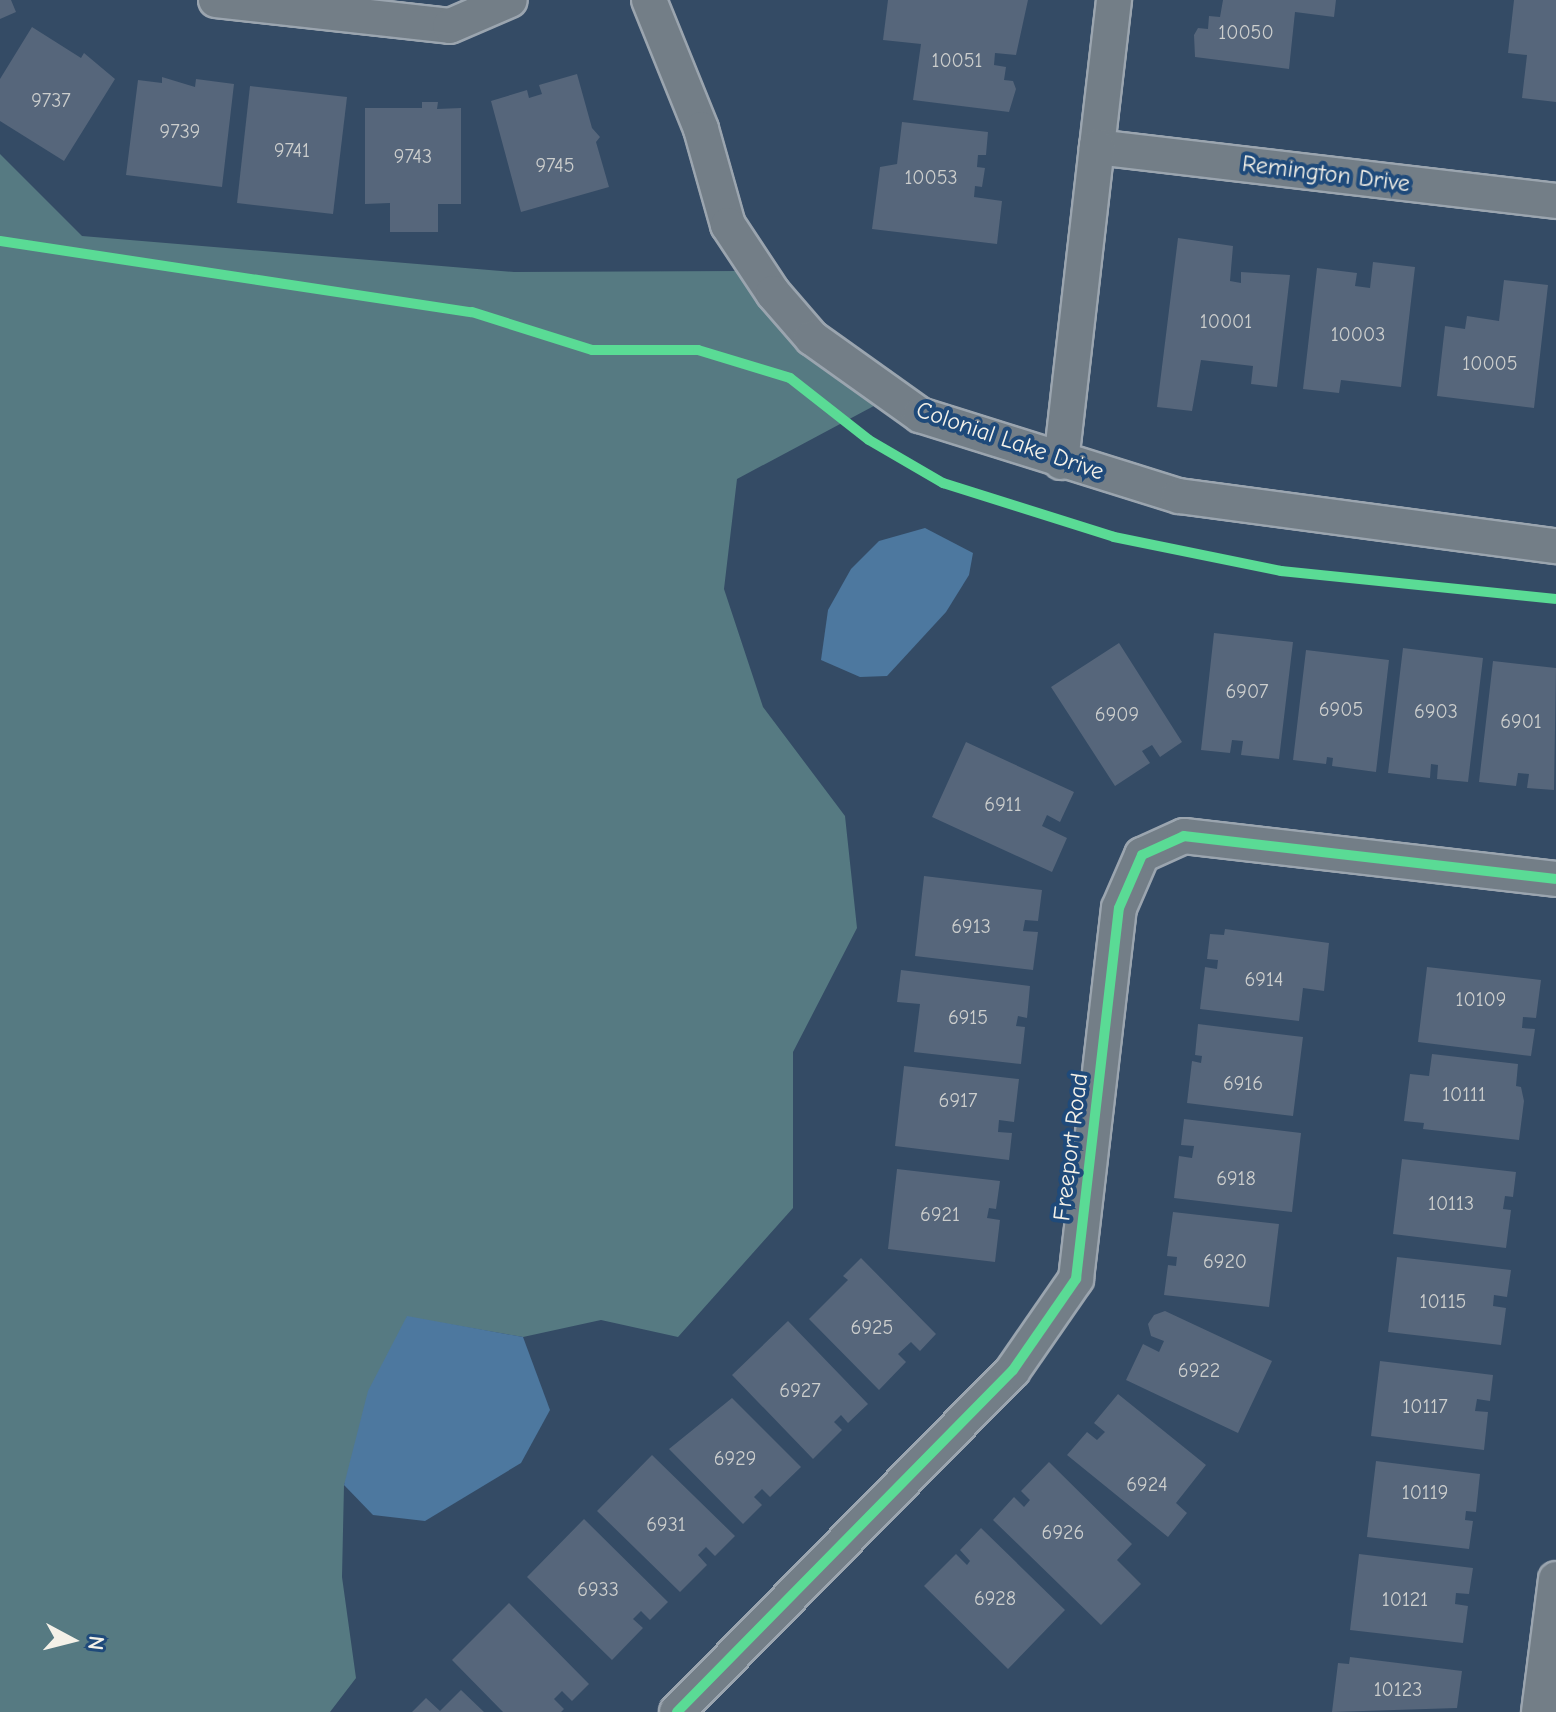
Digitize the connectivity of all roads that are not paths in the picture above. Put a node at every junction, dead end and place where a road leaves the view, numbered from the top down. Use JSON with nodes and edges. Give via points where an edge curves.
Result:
{"nodes":[{"id":1,"x":216,"y":0,"type":"edge"},
{"id":2,"x":510,"y":0,"type":"edge"},
{"id":3,"x":649,"y":0,"type":"edge"},
{"id":4,"x":1114,"y":0,"type":"edge"},
{"id":5,"x":1097,"y":147,"type":"junction"},
{"id":6,"x":1556,"y":201,"type":"edge"},
{"id":7,"x":1061,"y":462,"type":"junction"},
{"id":8,"x":1556,"y":546,"type":"edge"},
{"id":9,"x":1556,"y":879,"type":"edge"},
{"id":10,"x":1556,"y":1579,"type":"edge"},
{"id":11,"x":677,"y":1712,"type":"edge"},
{"id":12,"x":1539,"y":1712,"type":"edge"}],
"edges":[{"from":1,"to":2,"type":"street","via":[[450,26]]},
{"from":3,"to":7,"type":"street","name":"Colonial Lake Drive","via":[[701,129],[728,225],[773,293],[812,338],[920,415]]},
{"from":4,"to":5,"type":"street"},
{"from":5,"to":6,"type":"street","name":"Remington Drive"},
{"from":5,"to":7,"type":"street"},
{"from":7,"to":8,"type":"street","name":"Colonial Lake Drive","via":[[1179,496]]},
{"from":9,"to":11,"type":"street","name":"Freeport Road","via":[[1184,836],[1142,855],[1119,908],[1076,1279],[1013,1370]]},
{"from":10,"to":12,"type":"street"}]}
